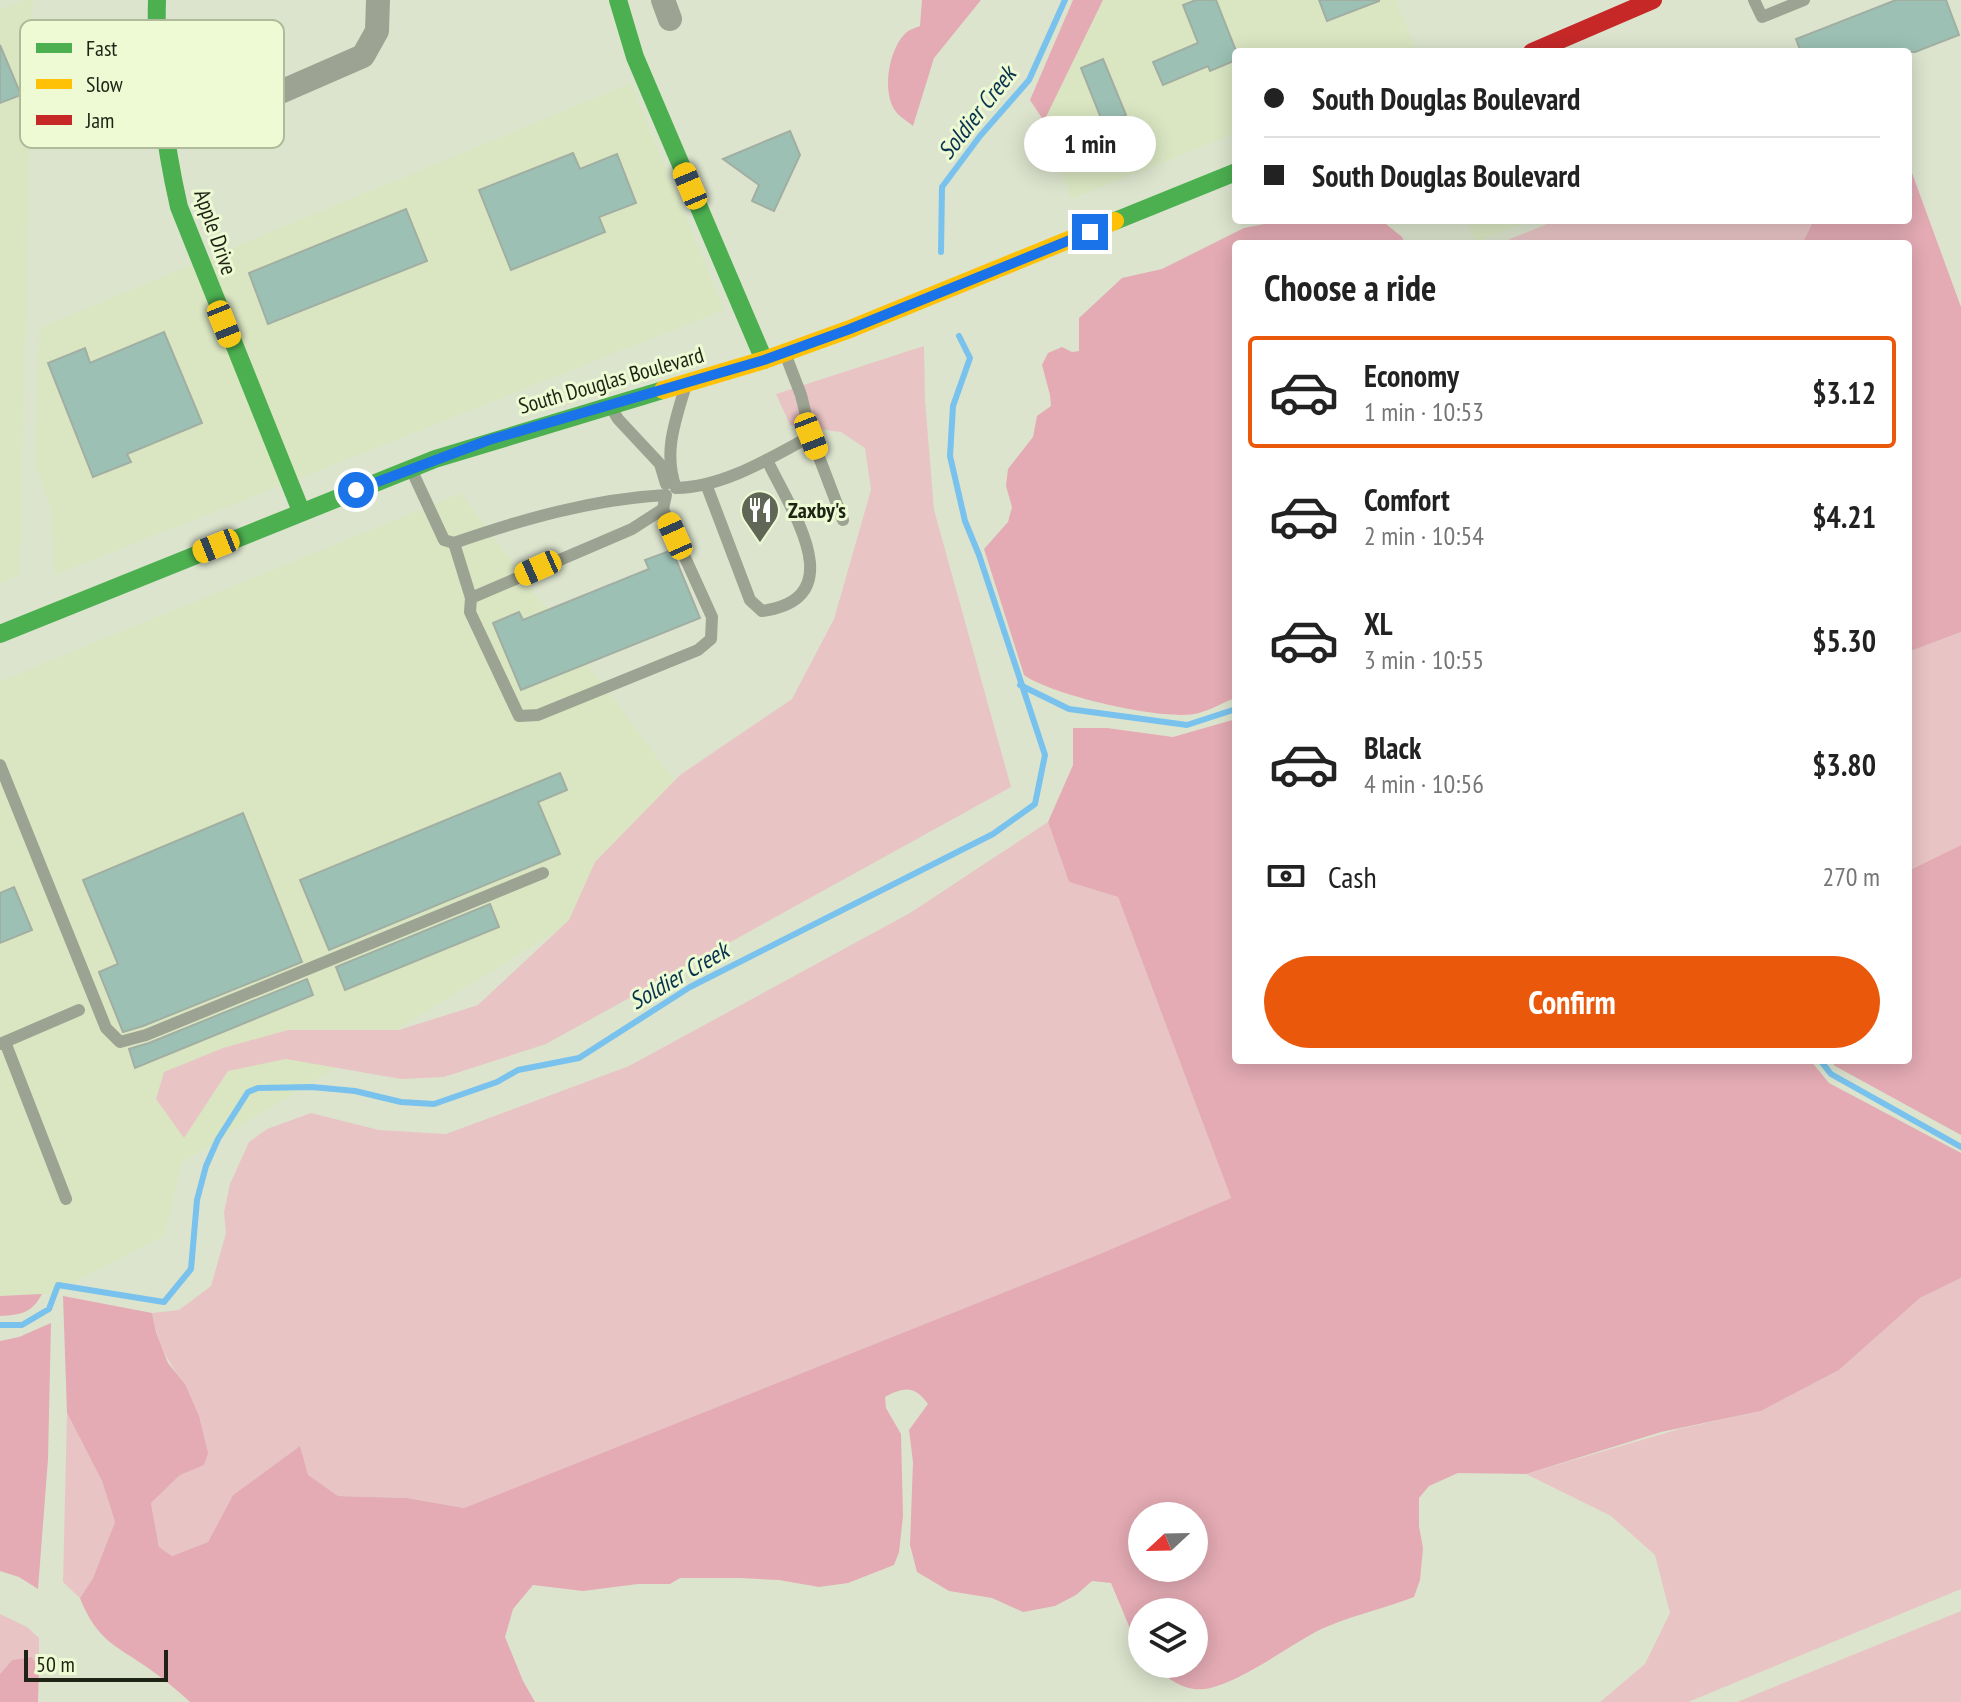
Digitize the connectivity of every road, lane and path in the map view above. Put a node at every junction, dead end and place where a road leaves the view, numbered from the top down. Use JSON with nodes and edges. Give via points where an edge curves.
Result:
{"nodes":[{"id":1,"x":157,"y":0,"type":"edge"},
{"id":2,"x":378,"y":0,"type":"edge"},
{"id":3,"x":618,"y":0,"type":"edge"},
{"id":4,"x":1653,"y":0,"type":"edge"},
{"id":5,"x":1754,"y":0,"type":"edge"},
{"id":6,"x":1804,"y":0,"type":"edge"},
{"id":7,"x":156,"y":20,"type":"edge"},
{"id":8,"x":1541,"y":48,"type":"edge"},
{"id":9,"x":284,"y":90,"type":"edge"},
{"id":10,"x":168,"y":148,"type":"edge"},
{"id":11,"x":1232,"y":174,"type":"edge"},
{"id":12,"x":784,"y":353,"type":"junction"},
{"id":13,"x":764,"y":360,"type":"junction"},
{"id":14,"x":686,"y":383,"type":"junction"},
{"id":15,"x":611,"y":406,"type":"junction"},
{"id":16,"x":811,"y":436,"type":"junction"},
{"id":17,"x":767,"y":460,"type":"junction"},
{"id":18,"x":410,"y":468,"type":"junction"},
{"id":19,"x":665,"y":468,"type":"junction"},
{"id":20,"x":706,"y":484,"type":"junction"},
{"id":21,"x":666,"y":495,"type":"junction"},
{"id":22,"x":663,"y":509,"type":"junction"},
{"id":23,"x":301,"y":511,"type":"junction"},
{"id":24,"x":843,"y":520,"type":"dead end"},
{"id":25,"x":454,"y":543,"type":"junction"},
{"id":26,"x":471,"y":598,"type":"junction"},
{"id":27,"x":0,"y":634,"type":"edge"},
{"id":28,"x":0,"y":765,"type":"edge"},
{"id":29,"x":543,"y":873,"type":"dead end"},
{"id":30,"x":79,"y":1010,"type":"dead end"},
{"id":31,"x":3,"y":1043,"type":"edge"},
{"id":32,"x":66,"y":1199,"type":"dead end"}],
"edges":[{"from":1,"to":7,"type":"main road","name":"Apple Drive"},
{"from":2,"to":9,"type":"street","via":[[377,31],[363,56]]},
{"from":3,"to":13,"type":"main road","via":[[635,57]]},
{"from":4,"to":8,"type":"main road"},
{"from":5,"to":6,"type":"lane","via":[[1762,17]]},
{"from":10,"to":23,"type":"main road","name":"Apple Drive","via":[[179,207]]},
{"from":11,"to":12,"type":"main road","name":"South Douglas Boulevard"},
{"from":12,"to":13,"type":"main road","name":"South Douglas Boulevard"},
{"from":12,"to":16,"type":"lane"},
{"from":13,"to":14,"type":"main road","name":"South Douglas Boulevard"},
{"from":14,"to":15,"type":"main road","name":"South Douglas Boulevard"},
{"from":14,"to":19,"type":"lane"},
{"from":15,"to":18,"type":"main road","name":"South Douglas Boulevard"},
{"from":15,"to":19,"type":"lane"},
{"from":16,"to":17,"type":"lane"},
{"from":16,"to":24,"type":"lane"},
{"from":17,"to":20,"type":"lane"},
{"from":17,"to":20,"type":"lane","via":[[813,564],[805,593],[783,606],[762,611],[750,600]]},
{"from":18,"to":23,"type":"main road","name":"South Douglas Boulevard"},
{"from":18,"to":25,"type":"lane","via":[[444,540]]},
{"from":19,"to":20,"type":"lane","via":[[676,488]]},
{"from":19,"to":21,"type":"lane"},
{"from":21,"to":22,"type":"lane"},
{"from":21,"to":25,"type":"lane","via":[[625,497],[549,513]]},
{"from":22,"to":26,"type":"lane","via":[[632,529]]},
{"from":22,"to":26,"type":"lane","via":[[712,617],[711,639],[688,655],[538,715],[519,716],[470,612]]},
{"from":23,"to":27,"type":"main road","name":"South Douglas Boulevard"},
{"from":25,"to":26,"type":"lane"},
{"from":28,"to":29,"type":"lane","via":[[106,1028],[120,1042]]},
{"from":30,"to":31,"type":"lane"},
{"from":31,"to":32,"type":"lane"}]}
